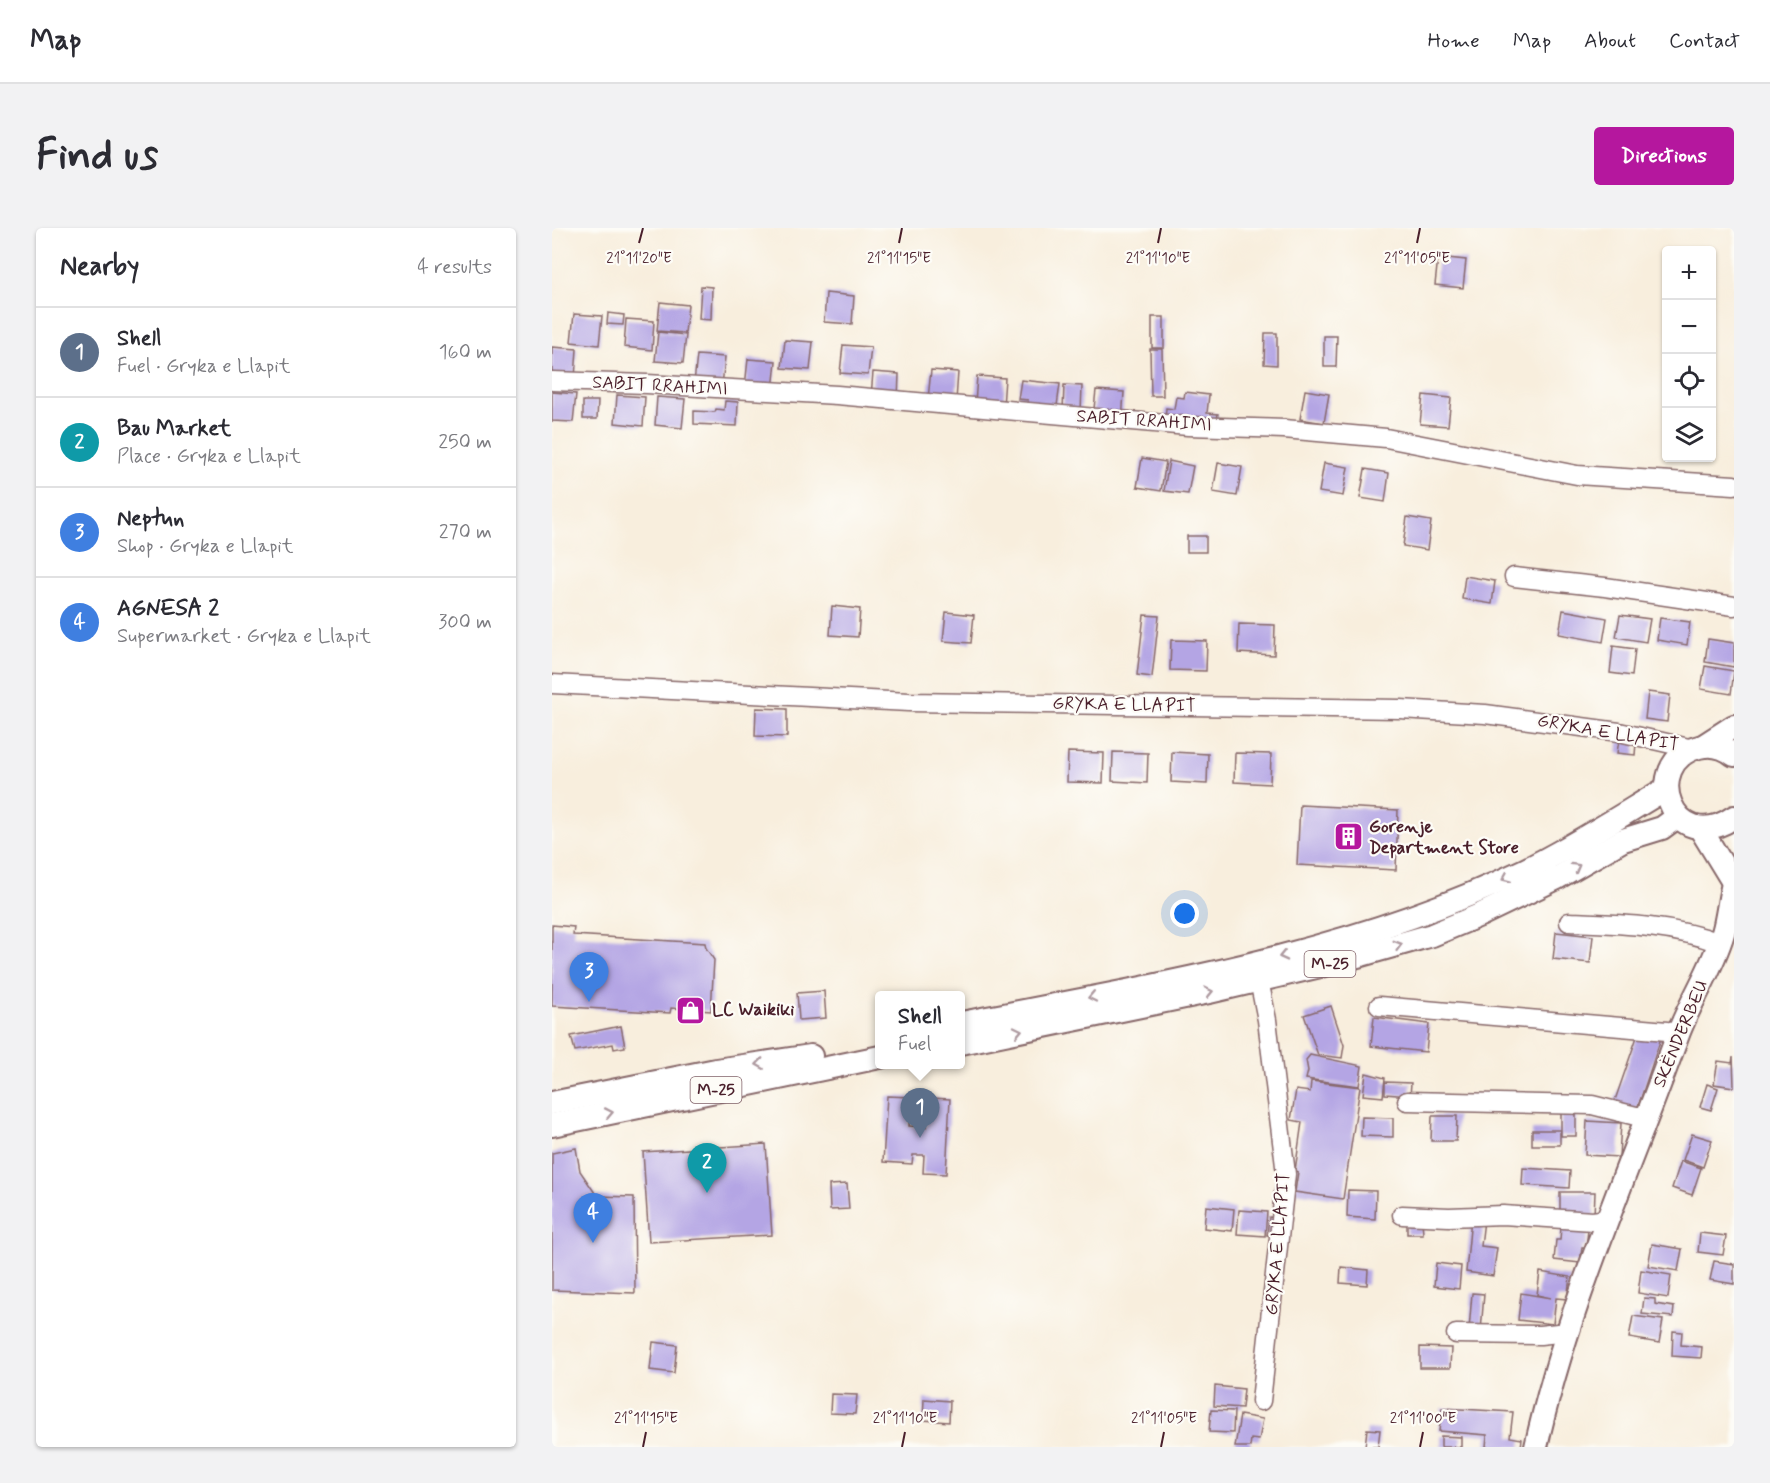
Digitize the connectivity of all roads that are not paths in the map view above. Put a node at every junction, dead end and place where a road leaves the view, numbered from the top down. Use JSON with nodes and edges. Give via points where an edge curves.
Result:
{"nodes":[{"id":1,"x":552,"y":381,"type":"edge"},
{"id":2,"x":1734,"y":485,"type":"edge"},
{"id":3,"x":1514,"y":577,"type":"dead end"},
{"id":4,"x":1734,"y":606,"type":"edge"},
{"id":5,"x":552,"y":684,"type":"edge"},
{"id":6,"x":1734,"y":726,"type":"edge"},
{"id":7,"x":1698,"y":747,"type":"junction"},
{"id":8,"x":1734,"y":755,"type":"edge"},
{"id":9,"x":1667,"y":788,"type":"junction"},
{"id":10,"x":1677,"y":817,"type":"junction"},
{"id":11,"x":1734,"y":818,"type":"edge"},
{"id":12,"x":1700,"y":828,"type":"junction"},
{"id":13,"x":1734,"y":881,"type":"edge"},
{"id":14,"x":1569,"y":922,"type":"dead end"},
{"id":15,"x":1720,"y":943,"type":"junction"},
{"id":16,"x":1259,"y":980,"type":"junction"},
{"id":17,"x":1379,"y":1006,"type":"dead end"},
{"id":18,"x":965,"y":1022,"type":"edge"},
{"id":19,"x":1677,"y":1038,"type":"junction"},
{"id":20,"x":965,"y":1042,"type":"edge"},
{"id":21,"x":875,"y":1043,"type":"edge"},
{"id":22,"x":875,"y":1059,"type":"edge"},
{"id":23,"x":1407,"y":1101,"type":"dead end"},
{"id":24,"x":552,"y":1103,"type":"edge"},
{"id":25,"x":1646,"y":1116,"type":"junction"},
{"id":26,"x":552,"y":1125,"type":"edge"},
{"id":27,"x":1402,"y":1215,"type":"dead end"},
{"id":28,"x":1607,"y":1219,"type":"junction"},
{"id":29,"x":1456,"y":1334,"type":"dead end"},
{"id":30,"x":1567,"y":1336,"type":"junction"},
{"id":31,"x":1261,"y":1401,"type":"dead end"},
{"id":32,"x":1536,"y":1447,"type":"edge"}],
"edges":[{"from":1,"to":2,"type":"street","name":"SABIT RRAHIMI","via":[[837,395],[1188,426],[1284,429],[1386,438],[1577,475]]},
{"from":3,"to":4,"type":"street"},
{"from":5,"to":7,"type":"street","name":"GRYKA E LLAPIT","via":[[909,702],[1421,710],[1485,714]]},
{"from":6,"to":7,"type":"main road","name":"GRYKA E LLAPIT"},
{"from":7,"to":8,"type":"main road","via":[[1723,748]]},
{"from":7,"to":9,"type":"main road","via":[[1677,760]]},
{"from":9,"to":10,"type":"main road"},
{"from":9,"to":18,"type":"main road","number":"M-25","one_way":true,"via":[[1524,870],[1456,899],[1313,949]]},
{"from":10,"to":12,"type":"main road"},
{"from":16,"to":10,"type":"main road","number":"M-25","one_way":true,"via":[[1432,935],[1557,878],[1623,840],[1662,828]]},
{"from":11,"to":12,"type":"main road","via":[[1712,828]]},
{"from":12,"to":13,"type":"main road","name":"SKËNDERBEU"},
{"from":13,"to":15,"type":"main road","name":"SKËNDERBEU"},
{"from":14,"to":15,"type":"street","via":[[1642,925],[1692,933]]},
{"from":15,"to":19,"type":"main road","name":"SKËNDERBEU"},
{"from":20,"to":16,"type":"main road","number":"M-25","one_way":true},
{"from":16,"to":31,"type":"street","name":"GRYKA E LLAPIT","via":[[1286,1174]]},
{"from":17,"to":19,"type":"street","via":[[1667,1031]]},
{"from":19,"to":25,"type":"main road","name":"SKËNDERBEU"},
{"from":21,"to":24,"type":"main road","number":"M-25","one_way":true},
{"from":26,"to":22,"type":"main road","number":"M-25","one_way":true},
{"from":23,"to":25,"type":"street","via":[[1565,1104]]},
{"from":25,"to":28,"type":"main road","name":"SKËNDERBEU"},
{"from":27,"to":28,"type":"street"},
{"from":28,"to":30,"type":"main road","name":"SKËNDERBEU"},
{"from":29,"to":30,"type":"street"},
{"from":30,"to":32,"type":"main road","name":"SKËNDERBEU","via":[[1544,1407]]}]}
